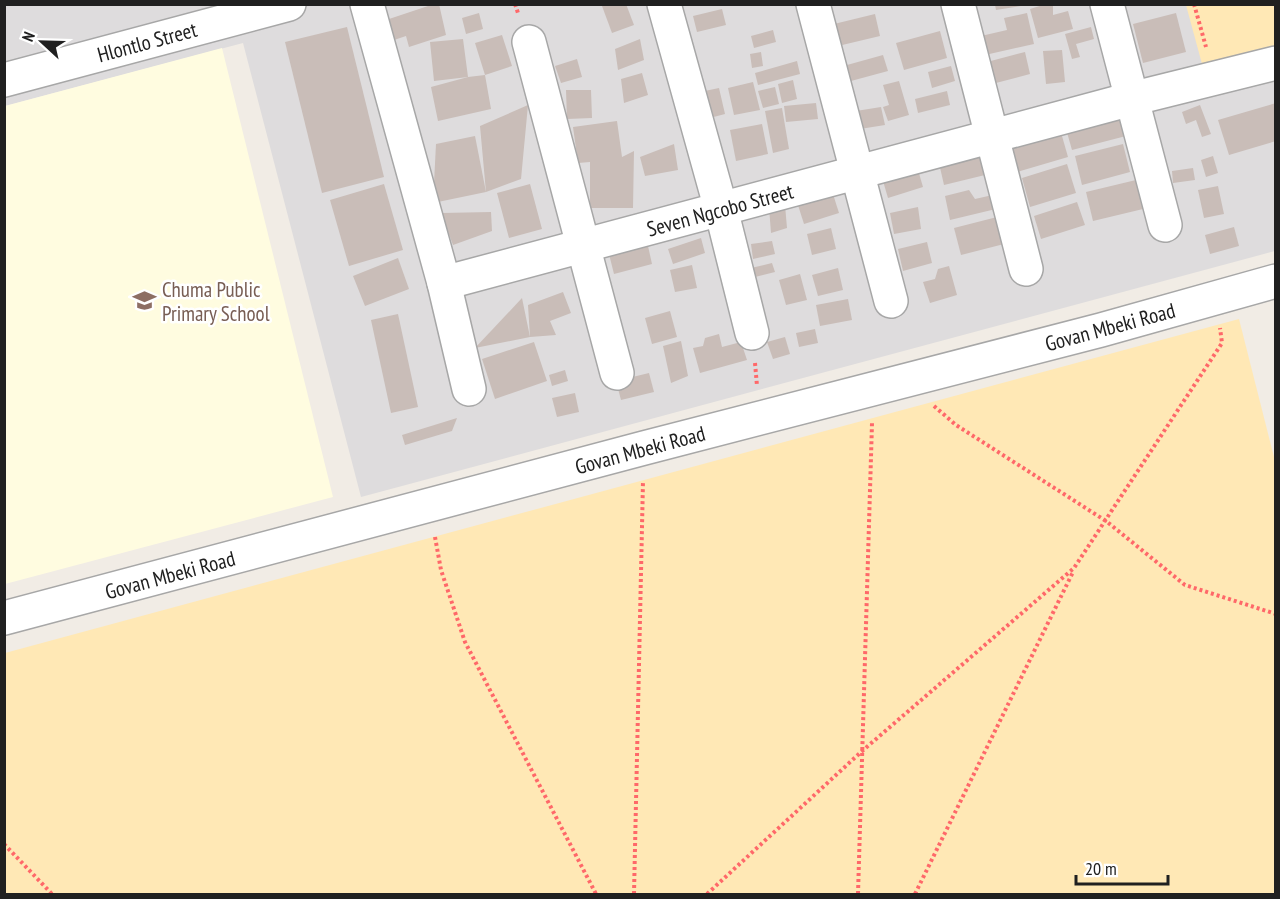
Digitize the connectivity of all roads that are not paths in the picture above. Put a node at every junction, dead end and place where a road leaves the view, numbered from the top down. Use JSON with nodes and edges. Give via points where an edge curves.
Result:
{"nodes":[{"id":1,"x":289,"y":4,"type":"edge"},
{"id":2,"x":367,"y":4,"type":"edge"},
{"id":3,"x":664,"y":4,"type":"edge"},
{"id":4,"x":813,"y":4,"type":"edge"},
{"id":5,"x":958,"y":4,"type":"edge"},
{"id":6,"x":1107,"y":4,"type":"edge"},
{"id":7,"x":529,"y":42,"type":"dead end"},
{"id":8,"x":1275,"y":63,"type":"edge"},
{"id":9,"x":4,"y":80,"type":"edge"},
{"id":10,"x":1131,"y":99,"type":"junction"},
{"id":11,"x":992,"y":136,"type":"junction"},
{"id":12,"x":857,"y":173,"type":"junction"},
{"id":13,"x":721,"y":209,"type":"junction"},
{"id":14,"x":1165,"y":225,"type":"dead end"},
{"id":15,"x":585,"y":246,"type":"junction"},
{"id":16,"x":1026,"y":269,"type":"dead end"},
{"id":17,"x":1275,"y":281,"type":"edge"},
{"id":18,"x":444,"y":283,"type":"junction"},
{"id":19,"x":891,"y":301,"type":"dead end"},
{"id":20,"x":752,"y":333,"type":"road end"},
{"id":21,"x":617,"y":373,"type":"dead end"},
{"id":22,"x":470,"y":389,"type":"dead end"},
{"id":23,"x":4,"y":618,"type":"edge"}],
"edges":[{"from":1,"to":9,"type":"street","name":"Hlontlo Street"},
{"from":2,"to":18,"type":"street"},
{"from":3,"to":13,"type":"street"},
{"from":4,"to":12,"type":"street"},
{"from":5,"to":11,"type":"street"},
{"from":6,"to":10,"type":"street"},
{"from":7,"to":15,"type":"street"},
{"from":8,"to":10,"type":"street","name":"Seven Ngcobo Street"},
{"from":10,"to":11,"type":"street","name":"Seven Ngcobo Street"},
{"from":10,"to":14,"type":"street"},
{"from":11,"to":12,"type":"street","name":"Seven Ngcobo Street"},
{"from":11,"to":16,"type":"street"},
{"from":12,"to":13,"type":"street","name":"Seven Ngcobo Street"},
{"from":12,"to":19,"type":"street"},
{"from":13,"to":15,"type":"street","name":"Seven Ngcobo Street"},
{"from":13,"to":20,"type":"street"},
{"from":15,"to":18,"type":"street","name":"Seven Ngcobo Street"},
{"from":15,"to":21,"type":"street"},
{"from":17,"to":23,"type":"street","name":"Govan Mbeki Road"},
{"from":18,"to":22,"type":"street"}]}
